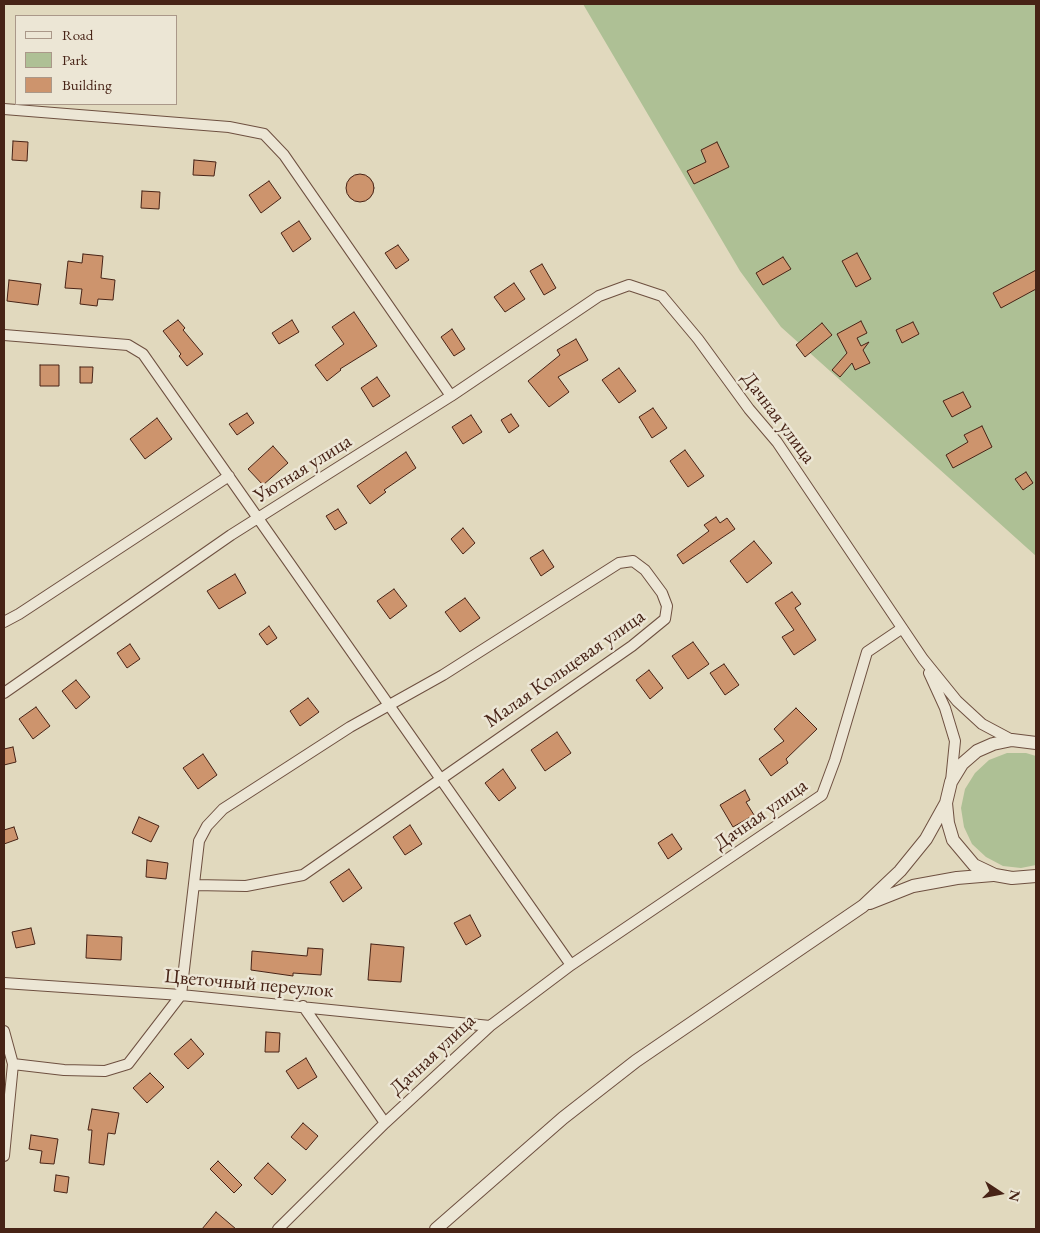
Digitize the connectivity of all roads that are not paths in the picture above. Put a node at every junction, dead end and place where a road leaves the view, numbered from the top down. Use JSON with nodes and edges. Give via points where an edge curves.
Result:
{"nodes":[{"id":1,"x":4,"y":109,"type":"edge"},
{"id":2,"x":628,"y":285,"type":"joint"},
{"id":3,"x":4,"y":335,"type":"edge"},
{"id":4,"x":451,"y":396,"type":"junction"},
{"id":5,"x":229,"y":476,"type":"junction"},
{"id":6,"x":259,"y":518,"type":"junction"},
{"id":7,"x":4,"y":622,"type":"edge"},
{"id":8,"x":901,"y":629,"type":"junction"},
{"id":9,"x":923,"y":659,"type":"junction"},
{"id":10,"x":4,"y":693,"type":"edge"},
{"id":11,"x":388,"y":704,"type":"junction"},
{"id":12,"x":1012,"y":740,"type":"junction"},
{"id":13,"x":1036,"y":743,"type":"edge"},
{"id":14,"x":440,"y":778,"type":"junction"},
{"id":15,"x":951,"y":782,"type":"junction"},
{"id":16,"x":946,"y":803,"type":"junction"},
{"id":17,"x":995,"y":875,"type":"junction"},
{"id":18,"x":1034,"y":878,"type":"edge"},
{"id":19,"x":195,"y":885,"type":"junction"},
{"id":20,"x":863,"y":906,"type":"junction"},
{"id":21,"x":572,"y":965,"type":"junction"},
{"id":22,"x":4,"y":983,"type":"edge"},
{"id":23,"x":181,"y":994,"type":"junction"},
{"id":24,"x":303,"y":1006,"type":"junction"},
{"id":25,"x":490,"y":1026,"type":"junction"},
{"id":26,"x":4,"y":1031,"type":"edge"},
{"id":27,"x":13,"y":1064,"type":"junction"},
{"id":28,"x":385,"y":1123,"type":"junction"},
{"id":29,"x":4,"y":1156,"type":"edge"},
{"id":30,"x":278,"y":1229,"type":"edge"},
{"id":31,"x":436,"y":1229,"type":"edge"}],
"edges":[{"from":1,"to":4,"type":"street","via":[[229,127],[264,134],[284,155]]},
{"from":2,"to":4,"type":"street","name":"Уютная улица","via":[[598,296]]},
{"from":2,"to":8,"type":"street","name":"Дачная улица","via":[[662,296],[698,339],[777,442]]},
{"from":3,"to":5,"type":"street","via":[[128,345],[143,354]]},
{"from":4,"to":6,"type":"street","name":"Уютная улица"},
{"from":5,"to":6,"type":"street"},
{"from":5,"to":7,"type":"street"},
{"from":6,"to":10,"type":"street","name":"Уютная улица"},
{"from":6,"to":11,"type":"street"},
{"from":8,"to":9,"type":"street"},
{"from":8,"to":21,"type":"street","name":"Дачная улица","via":[[867,652],[822,795]]},
{"from":9,"to":12,"type":"street","via":[[957,701],[982,724]]},
{"from":9,"to":15,"type":"street","via":[[945,708],[955,741]]},
{"from":11,"to":14,"type":"street"},
{"from":11,"to":14,"type":"street","name":"Малая Кольцевая улица","via":[[443,675],[619,563],[633,561],[645,570],[662,593],[667,606],[665,619],[656,627]]},
{"from":11,"to":19,"type":"street","name":"Малая Кольцевая улица","via":[[223,809],[207,826],[199,841]]},
{"from":12,"to":13,"type":"street"},
{"from":12,"to":15,"type":"street","via":[[977,752],[962,764]]},
{"from":14,"to":19,"type":"street","name":"Малая Кольцевая улица","via":[[303,875],[246,886]]},
{"from":14,"to":21,"type":"street"},
{"from":15,"to":16,"type":"street"},
{"from":16,"to":17,"type":"street","via":[[953,840],[974,865]]},
{"from":16,"to":20,"type":"street","via":[[926,839],[900,871]]},
{"from":17,"to":18,"type":"street"},
{"from":17,"to":20,"type":"street","via":[[913,886]]},
{"from":19,"to":23,"type":"street","name":"Малая Кольцевая улица"},
{"from":20,"to":31,"type":"street","via":[[636,1060],[563,1118]]},
{"from":21,"to":25,"type":"street","name":"Дачная улица"},
{"from":22,"to":23,"type":"street","name":"Цветочный переулок"},
{"from":23,"to":24,"type":"street","name":"Цветочный переулок"},
{"from":23,"to":27,"type":"street","name":"Малая Кольцевая улица","via":[[128,1064],[105,1071]]},
{"from":24,"to":25,"type":"street","name":"Цветочный переулок"},
{"from":24,"to":28,"type":"street"},
{"from":25,"to":28,"type":"street","name":"Дачная улица"},
{"from":26,"to":27,"type":"street"},
{"from":27,"to":29,"type":"street"},
{"from":28,"to":30,"type":"street","name":"Дачная улица"}]}
